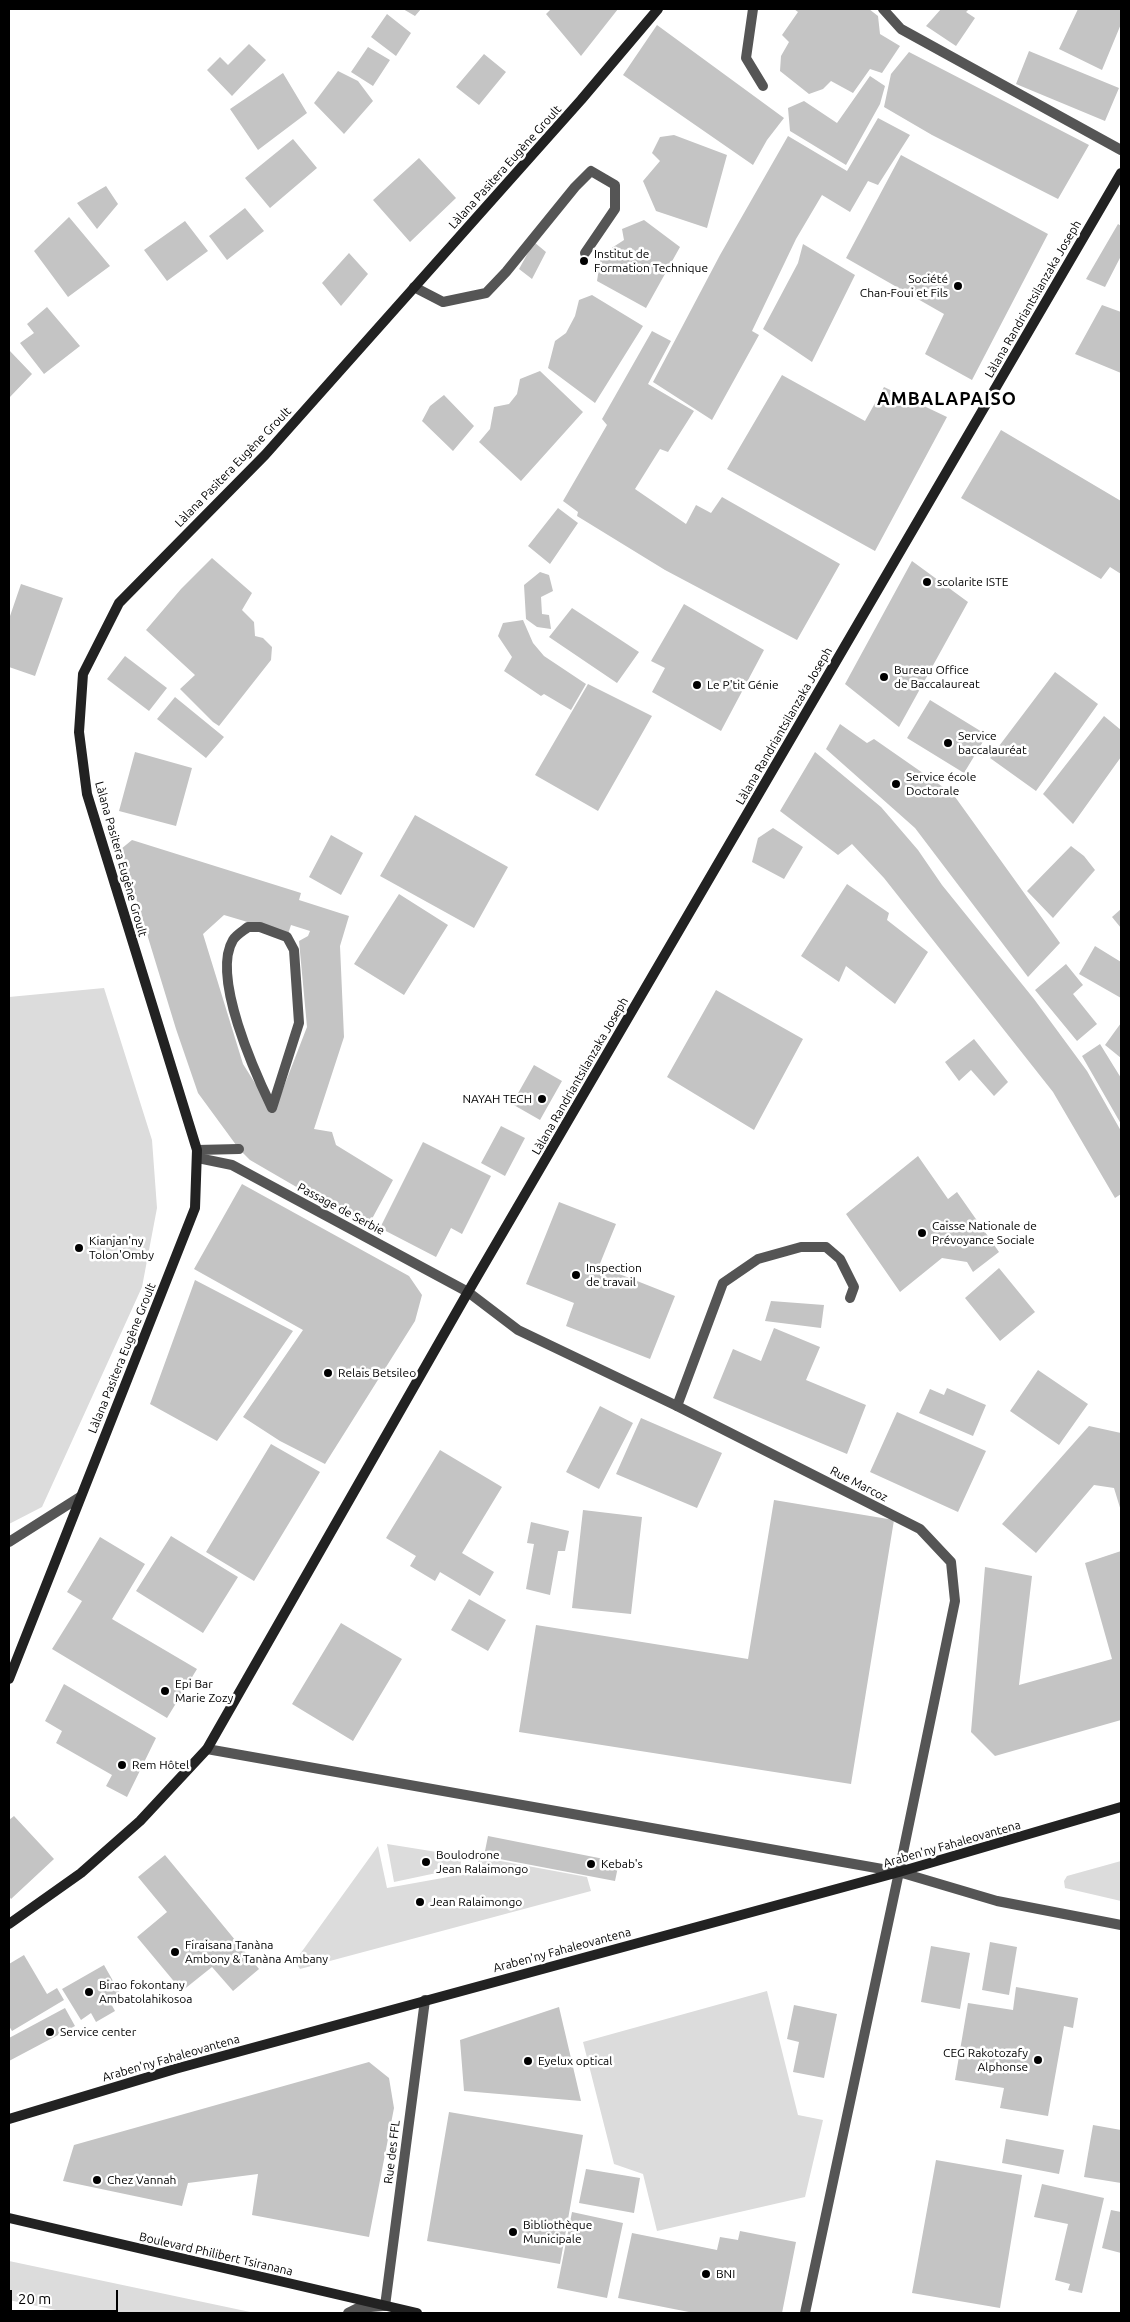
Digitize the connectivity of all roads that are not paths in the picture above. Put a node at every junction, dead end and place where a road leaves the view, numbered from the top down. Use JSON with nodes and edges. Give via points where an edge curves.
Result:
{"nodes":[{"id":1,"x":658,"y":9,"type":"edge"},
{"id":2,"x":754,"y":9,"type":"edge"},
{"id":3,"x":884,"y":9,"type":"edge"},
{"id":4,"x":763,"y":86,"type":"dead end"},
{"id":5,"x":1121,"y":150,"type":"edge"},
{"id":6,"x":1121,"y":173,"type":"edge"},
{"id":7,"x":585,"y":253,"type":"dead end"},
{"id":8,"x":414,"y":288,"type":"junction"},
{"id":9,"x":271,"y":1108,"type":"joint"},
{"id":10,"x":239,"y":1150,"type":"dead end"},
{"id":11,"x":197,"y":1154,"type":"junction"},
{"id":12,"x":468,"y":1292,"type":"junction"},
{"id":13,"x":850,"y":1298,"type":"dead end"},
{"id":14,"x":677,"y":1406,"type":"junction"},
{"id":15,"x":80,"y":1497,"type":"junction"},
{"id":16,"x":9,"y":1542,"type":"edge"},
{"id":17,"x":9,"y":1679,"type":"edge"},
{"id":18,"x":207,"y":1749,"type":"junction"},
{"id":19,"x":1121,"y":1807,"type":"edge"},
{"id":20,"x":899,"y":1872,"type":"junction"},
{"id":21,"x":9,"y":1924,"type":"edge"},
{"id":22,"x":1121,"y":1925,"type":"edge"},
{"id":23,"x":425,"y":2000,"type":"junction"},
{"id":24,"x":9,"y":2119,"type":"edge"},
{"id":25,"x":9,"y":2218,"type":"edge"},
{"id":26,"x":385,"y":2306,"type":"junction"},
{"id":27,"x":348,"y":2313,"type":"edge"},
{"id":28,"x":397,"y":2313,"type":"edge"},
{"id":29,"x":417,"y":2313,"type":"edge"},
{"id":30,"x":805,"y":2313,"type":"edge"}],
"edges":[{"from":1,"to":8,"type":"street","name":"Làlana Pasitera Eugène Groult"},
{"from":2,"to":4,"type":"street","via":[[746,58]]},
{"from":3,"to":5,"type":"street","via":[[901,29]]},
{"from":6,"to":12,"type":"street","name":"Làlana Randriantsilanzaka Joseph"},
{"from":7,"to":8,"type":"street","via":[[615,209],[615,185],[591,171],[486,293],[443,302]]},
{"from":8,"to":11,"type":"street","name":"Làlana Pasitera Eugène Groult","via":[[264,455],[119,603],[83,674],[79,732],[86,794]]},
{"from":9,"to":9,"type":"street","via":[[299,1024],[294,950],[287,937],[260,927],[248,927],[233,939],[227,962],[228,984],[234,1010]]},
{"from":10,"to":11,"type":"street"},
{"from":11,"to":12,"type":"street","name":"Passage de Serbie","via":[[232,1165]]},
{"from":11,"to":15,"type":"street","name":"Làlana Pasitera Eugène Groult","via":[[195,1208]]},
{"from":12,"to":14,"type":"street","name":"Rue Marcoz","via":[[518,1330]]},
{"from":12,"to":18,"type":"street","name":"Làlana Randriantsilanzaka Joseph"},
{"from":13,"to":14,"type":"street","via":[[854,1287],[840,1259],[826,1247],[802,1247],[758,1259],[723,1283]]},
{"from":14,"to":20,"type":"street","name":"Rue Marcoz","via":[[920,1528],[952,1562],[955,1601]]},
{"from":15,"to":16,"type":"street"},
{"from":15,"to":17,"type":"street","name":"Làlana Pasitera Eugène Groult"},
{"from":18,"to":20,"type":"street"},
{"from":18,"to":21,"type":"street","name":"Làlana Randriantsilanzaka Joseph","via":[[140,1820],[96,1860]]},
{"from":19,"to":20,"type":"street","name":"Araben'ny Fahaleovantena"},
{"from":20,"to":22,"type":"street","via":[[997,1901]]},
{"from":20,"to":23,"type":"street","name":"Araben'ny Fahaleovantena"},
{"from":20,"to":30,"type":"street","name":"Rue Marcoz"},
{"from":23,"to":24,"type":"street","name":"Araben'ny Fahaleovantena","via":[[184,2066]]},
{"from":23,"to":26,"type":"street","name":"Rue des FFL"},
{"from":25,"to":26,"type":"street","name":"Boulevard Philibert Tsiranana"},
{"from":26,"to":27,"type":"street","via":[[358,2308]]},
{"from":26,"to":28,"type":"street"},
{"from":26,"to":29,"type":"street","name":"Boulevard Philibert Tsiranana"}]}
